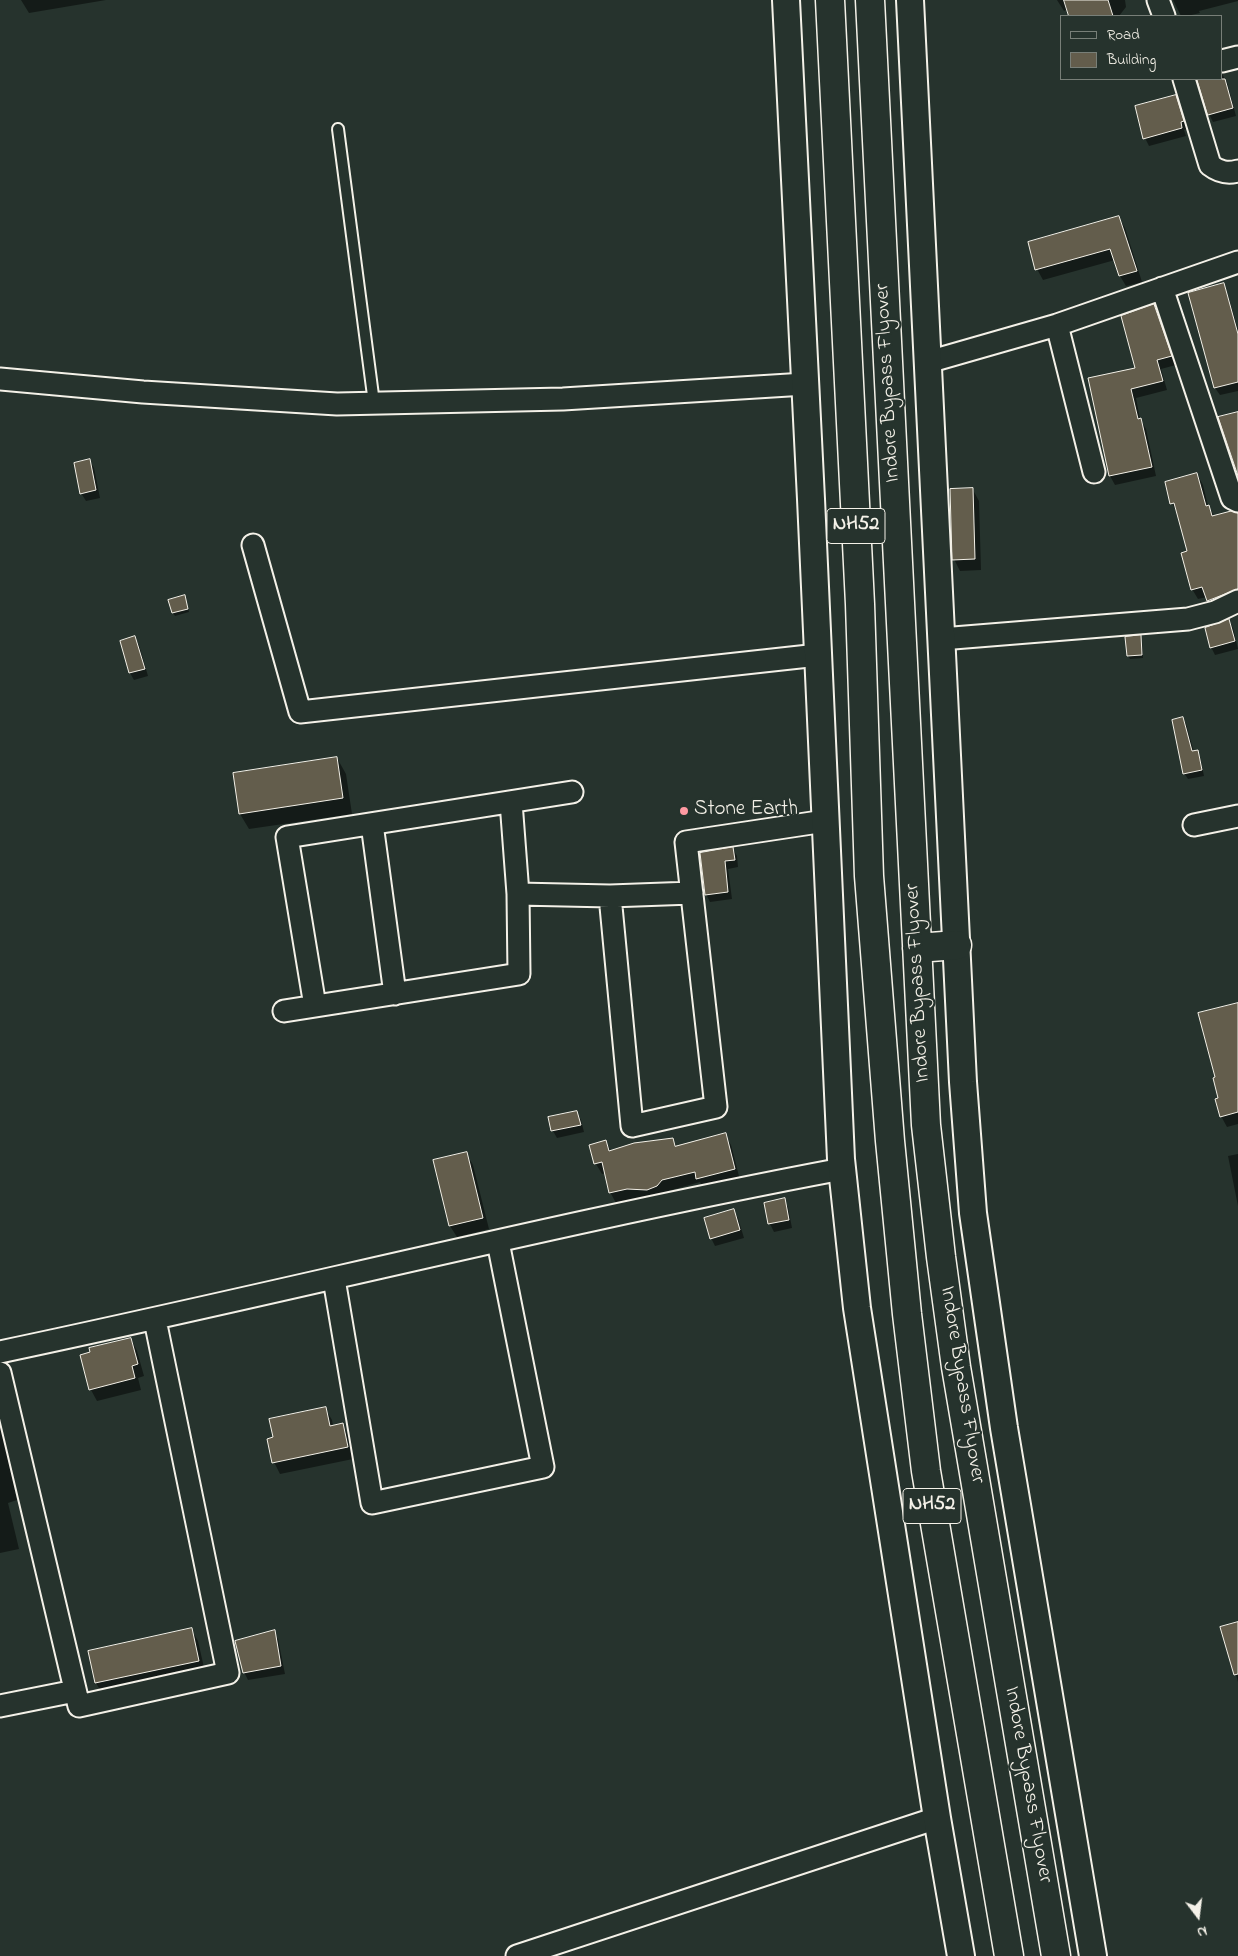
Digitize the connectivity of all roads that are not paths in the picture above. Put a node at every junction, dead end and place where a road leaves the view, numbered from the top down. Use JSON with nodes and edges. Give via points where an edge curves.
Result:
{"nodes":[{"id":1,"x":786,"y":0,"type":"edge"},
{"id":2,"x":830,"y":0,"type":"edge"},
{"id":3,"x":870,"y":0,"type":"edge"},
{"id":4,"x":910,"y":0,"type":"edge"},
{"id":5,"x":1158,"y":0,"type":"edge"},
{"id":6,"x":1164,"y":15,"type":"edge"},
{"id":7,"x":1238,"y":58,"type":"edge"},
{"id":8,"x":1223,"y":62,"type":"edge"},
{"id":9,"x":1184,"y":80,"type":"edge"},
{"id":10,"x":338,"y":129,"type":"dead end"},
{"id":11,"x":1238,"y":171,"type":"edge"},
{"id":12,"x":1238,"y":262,"type":"edge"},
{"id":13,"x":1162,"y":288,"type":"junction"},
{"id":14,"x":1057,"y":325,"type":"junction"},
{"id":15,"x":928,"y":362,"type":"junction"},
{"id":16,"x":0,"y":379,"type":"edge"},
{"id":17,"x":805,"y":384,"type":"junction"},
{"id":18,"x":374,"y":403,"type":"junction"},
{"id":19,"x":1094,"y":472,"type":"dead end"},
{"id":20,"x":1238,"y":501,"type":"edge"},
{"id":21,"x":253,"y":545,"type":"dead end"},
{"id":22,"x":1238,"y":601,"type":"edge"},
{"id":23,"x":941,"y":639,"type":"junction"},
{"id":24,"x":818,"y":655,"type":"junction"},
{"id":25,"x":572,"y":792,"type":"dead end"},
{"id":26,"x":511,"y":802,"type":"junction"},
{"id":27,"x":1238,"y":816,"type":"edge"},
{"id":28,"x":825,"y":822,"type":"junction"},
{"id":29,"x":372,"y":824,"type":"junction"},
{"id":30,"x":1194,"y":825,"type":"dead end"},
{"id":31,"x":518,"y":894,"type":"junction"},
{"id":32,"x":692,"y":894,"type":"junction"},
{"id":33,"x":610,"y":896,"type":"junction"},
{"id":34,"x":956,"y":945,"type":"junction"},
{"id":35,"x":917,"y":948,"type":"junction"},
{"id":36,"x":395,"y":994,"type":"junction"},
{"id":37,"x":315,"y":1006,"type":"junction"},
{"id":38,"x":284,"y":1011,"type":"dead end"},
{"id":39,"x":842,"y":1169,"type":"junction"},
{"id":40,"x":498,"y":1242,"type":"junction"},
{"id":41,"x":334,"y":1279,"type":"junction"},
{"id":42,"x":155,"y":1320,"type":"junction"},
{"id":43,"x":0,"y":1352,"type":"edge"},
{"id":44,"x":0,"y":1373,"type":"edge"},
{"id":45,"x":75,"y":1691,"type":"junction"},
{"id":46,"x":0,"y":1706,"type":"edge"},
{"id":47,"x":937,"y":1818,"type":"junction"},
{"id":48,"x":517,"y":1956,"type":"edge"},
{"id":49,"x":961,"y":1956,"type":"edge"},
{"id":50,"x":1009,"y":1956,"type":"edge"},
{"id":51,"x":1056,"y":1956,"type":"edge"},
{"id":52,"x":1093,"y":1956,"type":"edge"}],
"edges":[{"from":1,"to":17,"type":"street"},
{"from":2,"to":50,"type":"highway","name":"Indore Bypass Flyover","number":"NH52","via":[[860,604],[869,876],[882,1052],[926,1471]]},
{"from":3,"to":35,"type":"highway","name":"Indore Bypass Flyover","number":"NH52"},
{"from":4,"to":15,"type":"street"},
{"from":5,"to":6,"type":"street"},
{"from":7,"to":8,"type":"street"},
{"from":9,"to":11,"type":"street","via":[[1210,165],[1219,172]]},
{"from":10,"to":18,"type":"lane"},
{"from":12,"to":13,"type":"street"},
{"from":13,"to":14,"type":"street"},
{"from":13,"to":20,"type":"street","via":[[1232,498]]},
{"from":14,"to":15,"type":"street"},
{"from":14,"to":19,"type":"street"},
{"from":15,"to":23,"type":"street"},
{"from":16,"to":18,"type":"street","via":[[143,392],[337,404]]},
{"from":17,"to":18,"type":"street","via":[[563,399]]},
{"from":17,"to":24,"type":"street"},
{"from":21,"to":24,"type":"street","via":[[300,712]]},
{"from":22,"to":23,"type":"street","via":[[1215,612],[1188,619]]},
{"from":23,"to":34,"type":"street"},
{"from":24,"to":28,"type":"street"},
{"from":25,"to":26,"type":"street"},
{"from":26,"to":29,"type":"street"},
{"from":26,"to":31,"type":"street"},
{"from":27,"to":30,"type":"street"},
{"from":28,"to":32,"type":"street","via":[[686,842]]},
{"from":28,"to":39,"type":"street"},
{"from":29,"to":36,"type":"street"},
{"from":29,"to":37,"type":"street","via":[[287,837]]},
{"from":31,"to":33,"type":"street"},
{"from":31,"to":36,"type":"street","via":[[519,974]]},
{"from":32,"to":33,"type":"street"},
{"from":32,"to":33,"type":"street","via":[[716,1107],[632,1126]]},
{"from":34,"to":35,"type":"highway"},
{"from":34,"to":52,"type":"street","via":[[973,1214],[1004,1428]]},
{"from":35,"to":51,"type":"highway","name":"Indore Bypass Flyover","number":"NH52","via":[[926,1125],[956,1367]]},
{"from":36,"to":37,"type":"street"},
{"from":37,"to":38,"type":"street"},
{"from":39,"to":40,"type":"street","via":[[726,1191]]},
{"from":39,"to":47,"type":"street","via":[[857,1308]]},
{"from":40,"to":41,"type":"street"},
{"from":40,"to":41,"type":"street","via":[[543,1467],[372,1503]]},
{"from":41,"to":42,"type":"street"},
{"from":42,"to":43,"type":"street"},
{"from":42,"to":45,"type":"street","via":[[228,1673],[79,1706]]},
{"from":44,"to":45,"type":"street"},
{"from":45,"to":46,"type":"street"},
{"from":47,"to":48,"type":"street"},
{"from":47,"to":49,"type":"street"}]}
